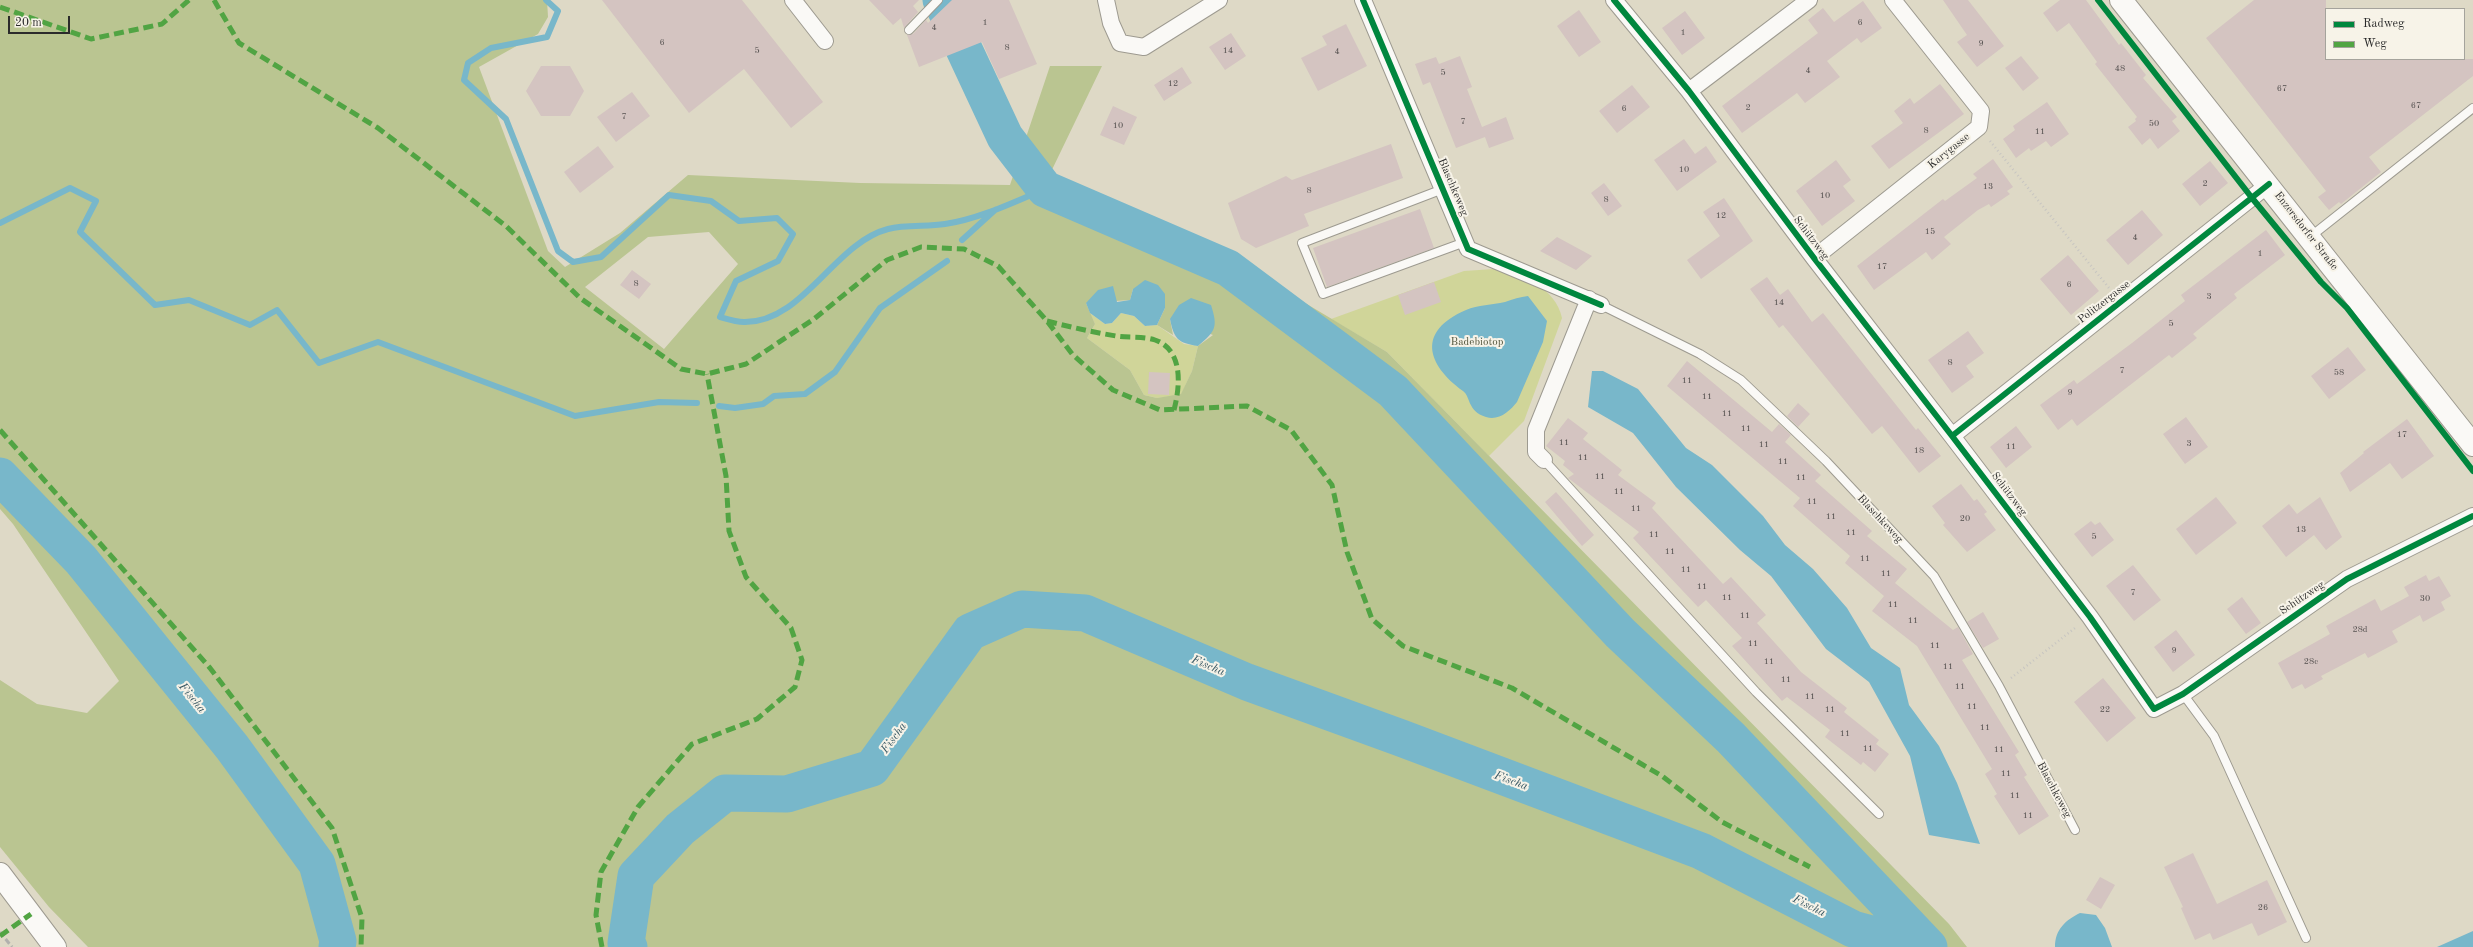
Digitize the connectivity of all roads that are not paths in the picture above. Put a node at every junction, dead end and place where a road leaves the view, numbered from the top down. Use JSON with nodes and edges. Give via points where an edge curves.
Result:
{"nodes":[{"id":1,"x":793,"y":0,"type":"edge"},
{"id":2,"x":1106,"y":0,"type":"edge"},
{"id":3,"x":1219,"y":0,"type":"edge"},
{"id":4,"x":1363,"y":0,"type":"edge"},
{"id":5,"x":1614,"y":0,"type":"edge"},
{"id":6,"x":1809,"y":0,"type":"edge"},
{"id":7,"x":1893,"y":0,"type":"edge"},
{"id":8,"x":2121,"y":0,"type":"edge"},
{"id":9,"x":935,"y":2,"type":"edge"},
{"id":10,"x":909,"y":30,"type":"dead end"},
{"id":11,"x":825,"y":41,"type":"dead end"},
{"id":12,"x":1689,"y":91,"type":"junction"},
{"id":13,"x":2473,"y":108,"type":"edge"},
{"id":14,"x":2269,"y":184,"type":"junction"},
{"id":15,"x":1443,"y":189,"type":"junction"},
{"id":16,"x":2310,"y":237,"type":"junction"},
{"id":17,"x":1465,"y":242,"type":"junction"},
{"id":18,"x":1814,"y":258,"type":"junction"},
{"id":19,"x":1595,"y":302,"type":"junction"},
{"id":20,"x":1952,"y":436,"type":"junction"},
{"id":21,"x":2473,"y":445,"type":"edge"},
{"id":22,"x":1544,"y":460,"type":"joint"},
{"id":23,"x":2473,"y":516,"type":"edge"},
{"id":24,"x":2183,"y":694,"type":"junction"},
{"id":25,"x":1879,"y":814,"type":"dead end"},
{"id":26,"x":2075,"y":830,"type":"dead end"},
{"id":27,"x":0,"y":874,"type":"edge"},
{"id":28,"x":2306,"y":938,"type":"dead end"},
{"id":29,"x":55,"y":947,"type":"edge"}],
"edges":[{"from":1,"to":11,"type":"street"},
{"from":2,"to":3,"type":"street","via":[[1111,24],[1120,43],[1144,48]]},
{"from":4,"to":15,"type":"street","name":"Blaschkeweg"},
{"from":5,"to":12,"type":"street","name":"Schützweg"},
{"from":6,"to":12,"type":"street"},
{"from":7,"to":18,"type":"street","name":"Karygasse","via":[[1981,111],[1979,127]]},
{"from":8,"to":14,"type":"main road","name":"Enzersdorfer Straße"},
{"from":9,"to":10,"type":"lane"},
{"from":12,"to":18,"type":"street","name":"Schützweg"},
{"from":13,"to":16,"type":"lane"},
{"from":14,"to":16,"type":"main road","name":"Enzersdorfer Straße"},
{"from":14,"to":20,"type":"street","name":"Politzergasse"},
{"from":15,"to":17,"type":"street","name":"Blaschkeweg"},
{"from":15,"to":17,"type":"lane","via":[[1302,243],[1323,294]]},
{"from":16,"to":21,"type":"main road","name":"Enzersdorfer Straße"},
{"from":17,"to":19,"type":"street","name":"Blaschkeweg","via":[[1468,249]]},
{"from":18,"to":20,"type":"street","name":"Schützweg"},
{"from":19,"to":22,"type":"street","via":[[1536,430],[1536,452]]},
{"from":19,"to":26,"type":"lane","name":"Blaschkeweg","via":[[1700,354],[1741,380],[1820,456],[1934,576],[1999,686]]},
{"from":20,"to":24,"type":"street","name":"Schützweg","via":[[2090,617],[2154,710]]},
{"from":22,"to":25,"type":"lane","via":[[1756,692]]},
{"from":23,"to":24,"type":"street","name":"Schützweg","via":[[2347,579]]},
{"from":24,"to":28,"type":"lane","via":[[2214,736]]},
{"from":27,"to":29,"type":"main road"}]}
